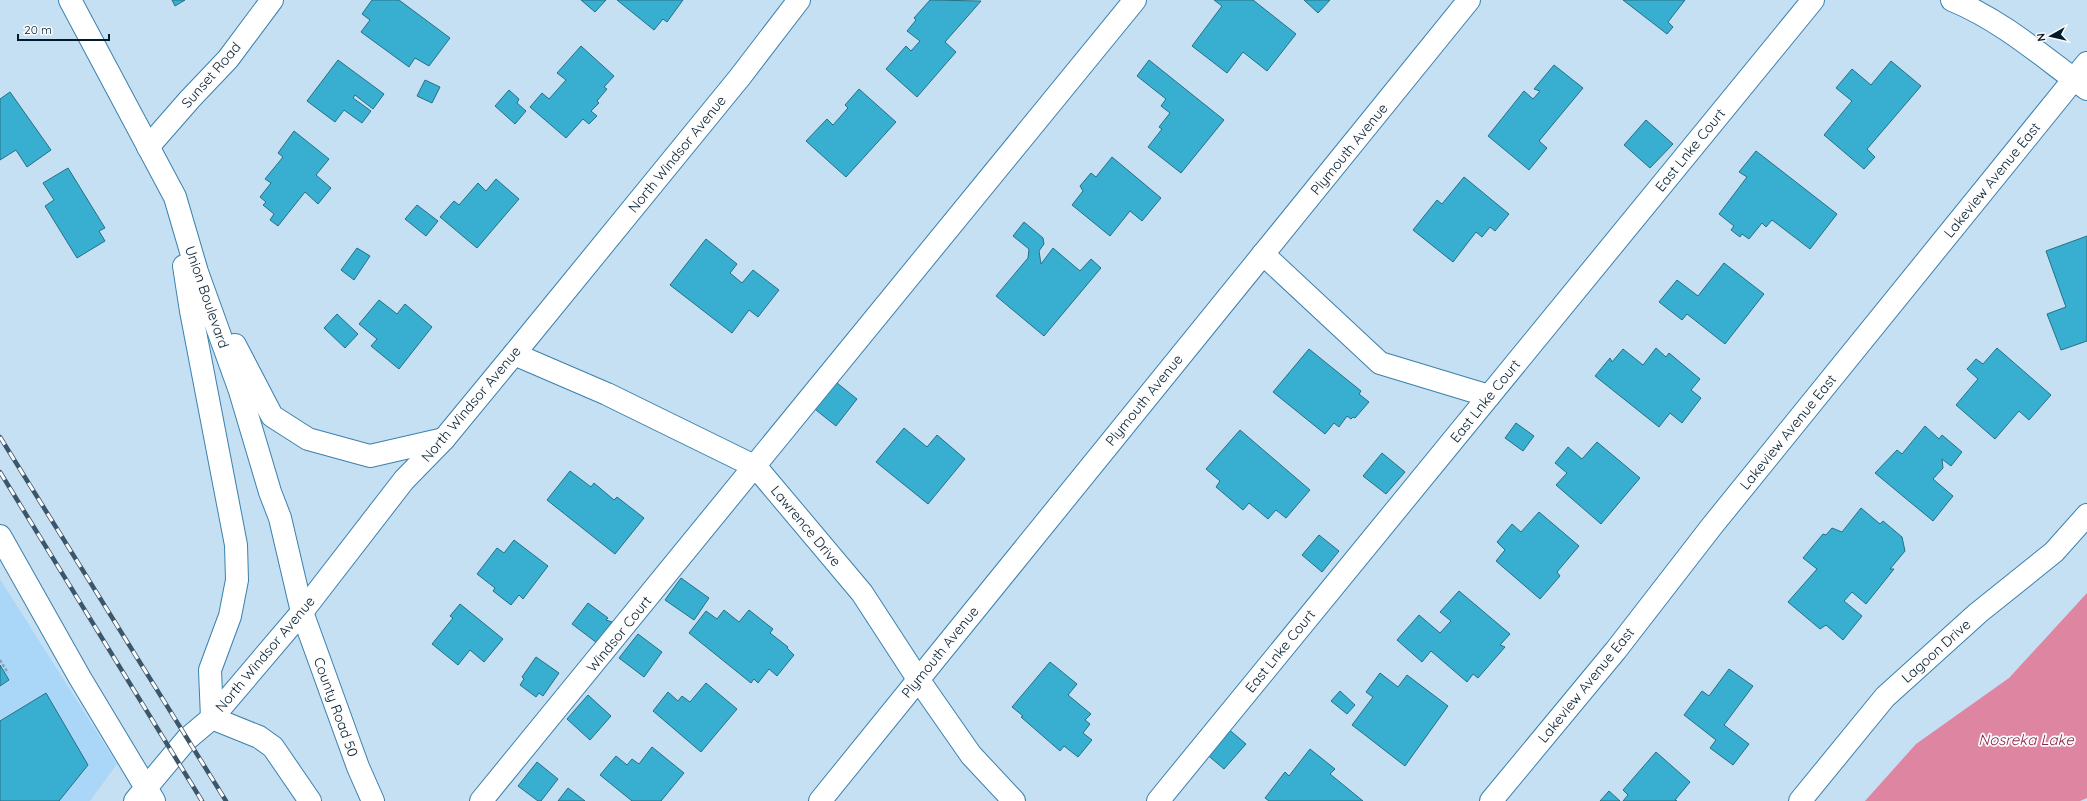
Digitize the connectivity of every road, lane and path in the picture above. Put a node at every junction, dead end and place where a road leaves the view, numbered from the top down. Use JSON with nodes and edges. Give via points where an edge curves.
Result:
{"nodes":[{"id":1,"x":70,"y":0,"type":"edge"},
{"id":2,"x":272,"y":0,"type":"edge"},
{"id":3,"x":799,"y":0,"type":"edge"},
{"id":4,"x":1135,"y":0,"type":"edge"},
{"id":5,"x":1469,"y":0,"type":"edge"},
{"id":6,"x":1813,"y":0,"type":"edge"},
{"id":7,"x":1952,"y":0,"type":"edge"},
{"id":8,"x":2083,"y":77,"type":"edge"},
{"id":9,"x":148,"y":147,"type":"junction"},
{"id":10,"x":175,"y":197,"type":"junction"},
{"id":11,"x":1263,"y":254,"type":"junction"},
{"id":12,"x":197,"y":272,"type":"junction"},
{"id":13,"x":514,"y":354,"type":"junction"},
{"id":14,"x":1489,"y":396,"type":"junction"},
{"id":15,"x":444,"y":439,"type":"junction"},
{"id":16,"x":756,"y":467,"type":"junction"},
{"id":17,"x":2087,"y":515,"type":"edge"},
{"id":18,"x":0,"y":536,"type":"edge"},
{"id":19,"x":302,"y":612,"type":"junction"},
{"id":20,"x":0,"y":660,"type":"edge"},
{"id":21,"x":8,"y":673,"type":"dead end"},
{"id":22,"x":918,"y":679,"type":"junction"},
{"id":23,"x":212,"y":718,"type":"junction"},
{"id":24,"x":145,"y":797,"type":"edge"},
{"id":25,"x":310,"y":801,"type":"edge"},
{"id":26,"x":373,"y":801,"type":"edge"},
{"id":27,"x":482,"y":801,"type":"edge"},
{"id":28,"x":820,"y":801,"type":"edge"},
{"id":29,"x":1014,"y":801,"type":"edge"},
{"id":30,"x":1158,"y":801,"type":"edge"},
{"id":31,"x":1491,"y":801,"type":"edge"},
{"id":32,"x":1800,"y":801,"type":"edge"}],
"edges":[{"from":1,"to":9,"type":"street","name":"Union Boulevard"},
{"from":2,"to":9,"type":"street","name":"Sunset Road","via":[[228,59]]},
{"from":3,"to":13,"type":"street","name":"North Windsor Avenue","via":[[740,77]]},
{"from":4,"to":16,"type":"street","name":"Windsor Court"},
{"from":5,"to":11,"type":"street","name":"Plymouth Avenue"},
{"from":6,"to":14,"type":"street","name":"East Lnke Court"},
{"from":7,"to":8,"type":"street","via":[[1976,10]]},
{"from":8,"to":31,"type":"street","name":"Lakeview Avenue East","via":[[1712,526],[1616,650]]},
{"from":9,"to":10,"type":"street","name":"Union Boulevard"},
{"from":10,"to":12,"type":"street","name":"Union Boulevard"},
{"from":10,"to":23,"type":"street","via":[[191,311],[236,545],[237,580],[230,616],[210,670]]},
{"from":11,"to":14,"type":"street","via":[[1380,363]]},
{"from":11,"to":22,"type":"street","name":"Plymouth Avenue"},
{"from":12,"to":15,"type":"street","via":[[272,416],[308,438],[370,456]]},
{"from":12,"to":19,"type":"street","name":"Union Boulevard","via":[[240,391],[280,518]]},
{"from":13,"to":15,"type":"street","name":"North Windsor Avenue"},
{"from":13,"to":16,"type":"street","name":"Lawrence Drive","via":[[607,394]]},
{"from":14,"to":30,"type":"street","name":"East Lnke Court"},
{"from":15,"to":19,"type":"street","name":"North Windsor Avenue","via":[[404,480]]},
{"from":16,"to":22,"type":"street","name":"Lawrence Drive","via":[[862,593]]},
{"from":16,"to":27,"type":"street","name":"Windsor Court"},
{"from":17,"to":32,"type":"street","name":"Lagoon Drive","via":[[2054,552],[1978,613],[1885,696]]},
{"from":18,"to":24,"type":"street"},
{"from":19,"to":23,"type":"street","name":"North Windsor Avenue"},
{"from":19,"to":26,"type":"street","name":"County Road 50","via":[[358,767]]},
{"from":20,"to":21,"type":"path"},
{"from":22,"to":28,"type":"street","name":"Plymouth Avenue"},
{"from":22,"to":29,"type":"street","name":"Lawrence Drive","via":[[971,755]]},
{"from":23,"to":24,"type":"street","name":"North Windsor Avenue","via":[[186,739]]},
{"from":23,"to":25,"type":"street","via":[[259,737],[273,747]]}]}
